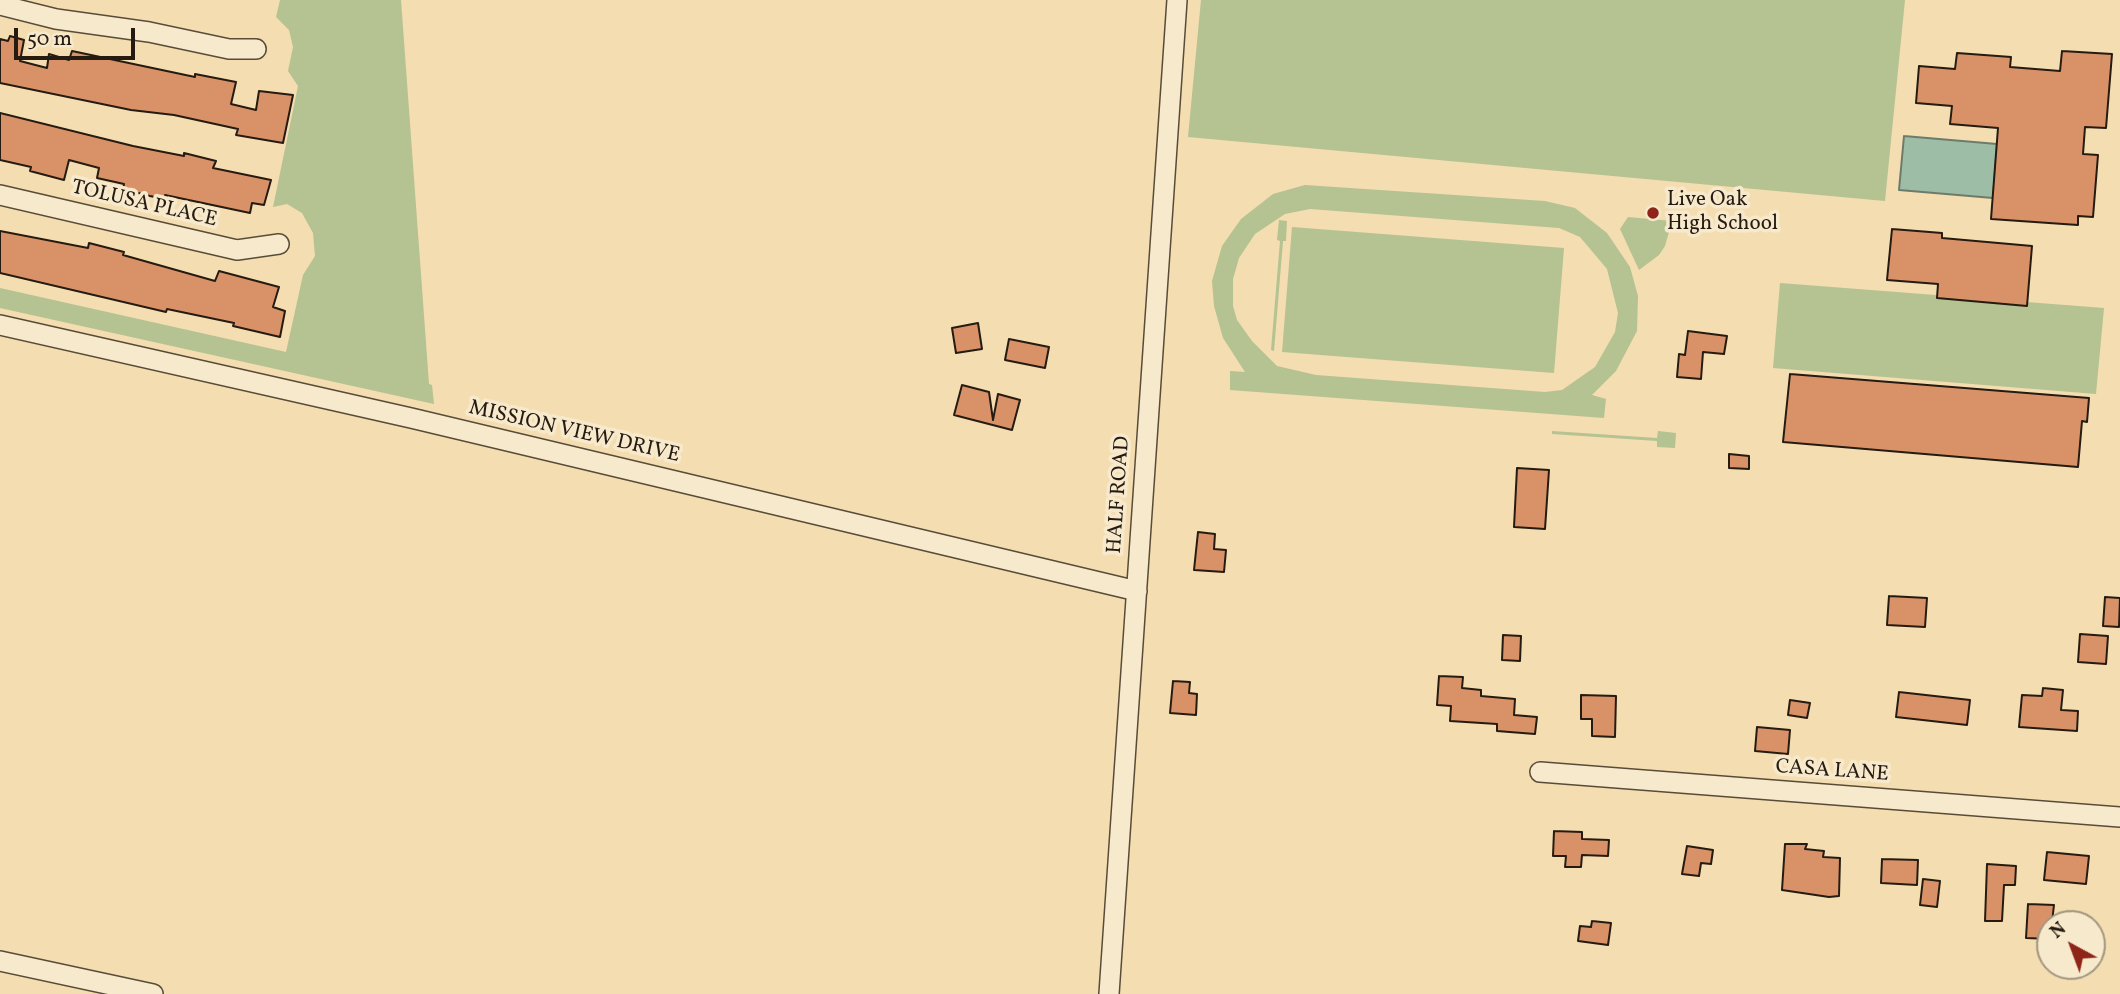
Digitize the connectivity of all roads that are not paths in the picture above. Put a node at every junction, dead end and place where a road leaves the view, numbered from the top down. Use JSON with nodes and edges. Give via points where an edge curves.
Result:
{"nodes":[{"id":1,"x":1177,"y":0,"type":"edge"},
{"id":2,"x":9,"y":4,"type":"edge"},
{"id":3,"x":256,"y":49,"type":"dead end"},
{"id":4,"x":0,"y":195,"type":"edge"},
{"id":5,"x":279,"y":244,"type":"dead end"},
{"id":6,"x":0,"y":325,"type":"edge"},
{"id":7,"x":1137,"y":590,"type":"junction"},
{"id":8,"x":1540,"y":772,"type":"dead end"},
{"id":9,"x":2120,"y":817,"type":"edge"},
{"id":10,"x":0,"y":961,"type":"edge"},
{"id":11,"x":153,"y":994,"type":"edge"},
{"id":12,"x":1109,"y":994,"type":"edge"}],
"edges":[{"from":1,"to":7,"type":"street","name":"HALF ROAD"},
{"from":2,"to":3,"type":"street","via":[[56,19]]},
{"from":4,"to":5,"type":"street","name":"TOLUSA PLACE","via":[[237,250]]},
{"from":6,"to":7,"type":"street","name":"MISSION VIEW DRIVE"},
{"from":7,"to":12,"type":"street","name":"HALF ROAD"},
{"from":8,"to":9,"type":"street","name":"CASA LANE"},
{"from":10,"to":11,"type":"street"}]}
